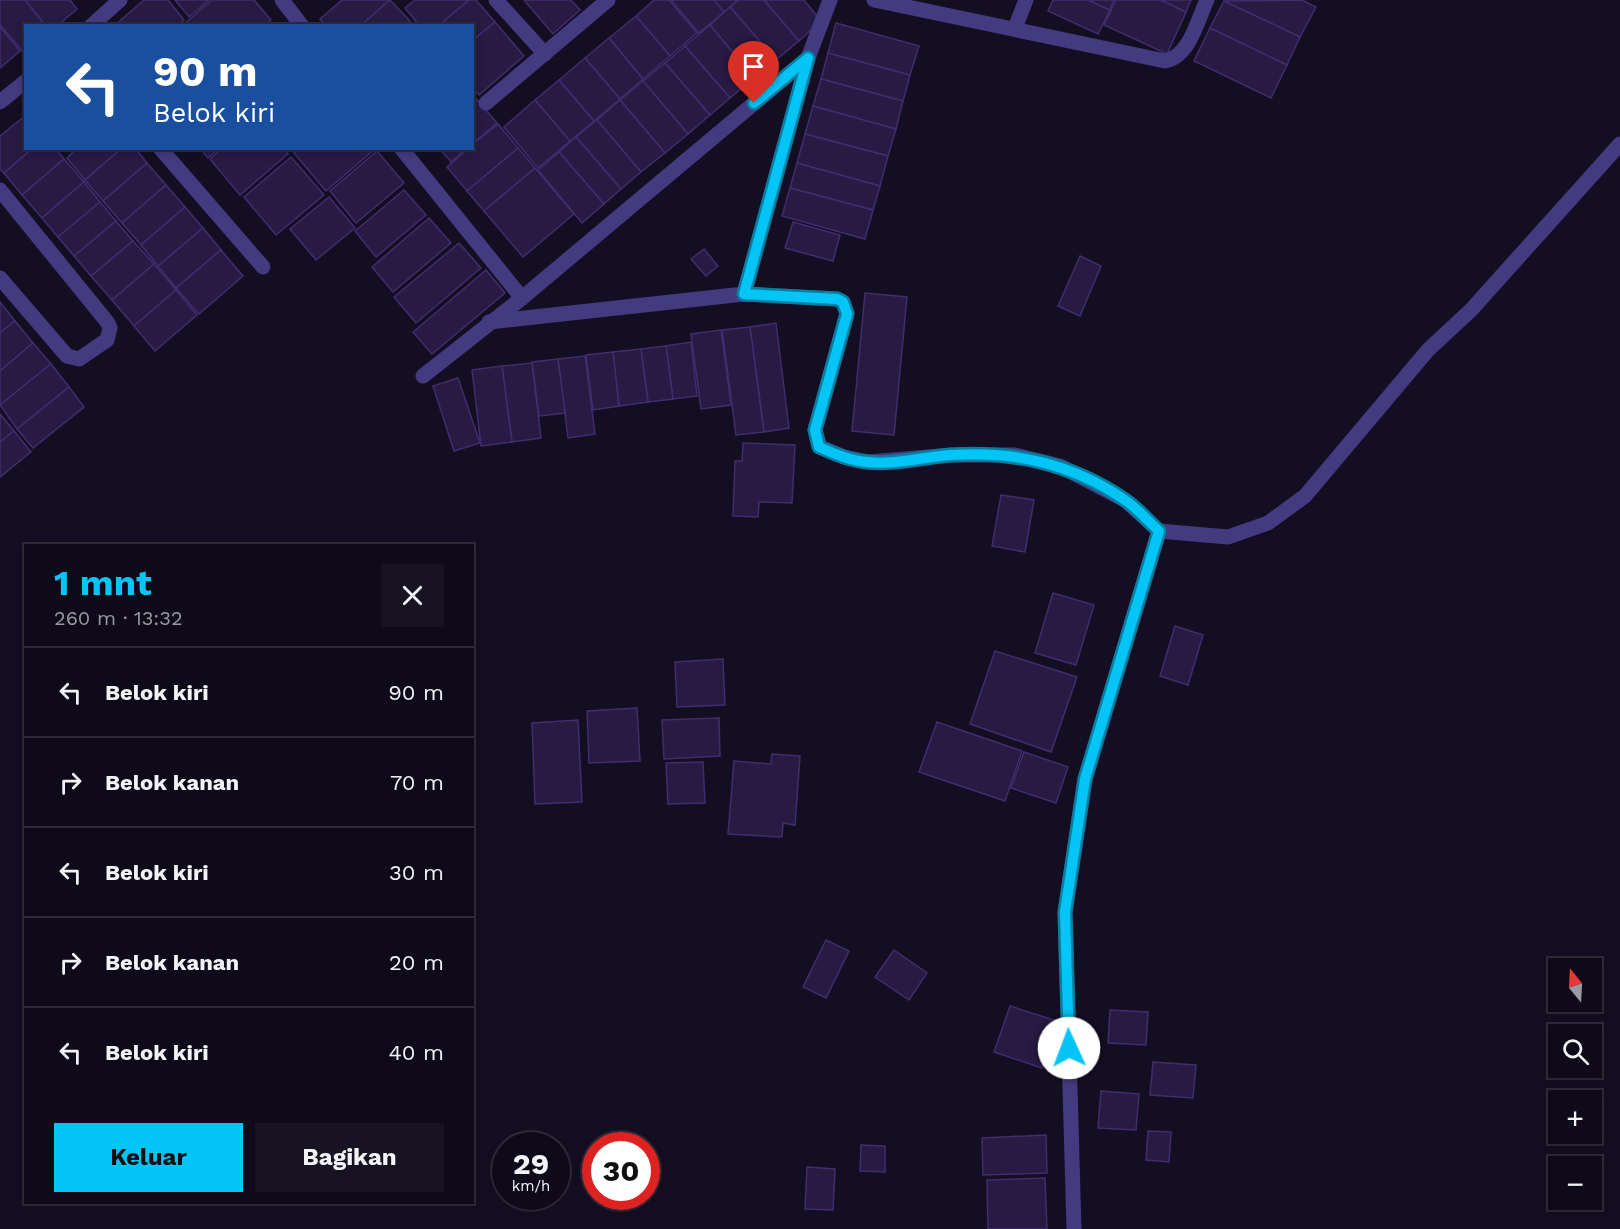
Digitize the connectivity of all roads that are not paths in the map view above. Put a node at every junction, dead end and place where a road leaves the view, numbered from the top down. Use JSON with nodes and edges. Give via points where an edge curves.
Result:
{"nodes":[{"id":1,"x":120,"y":0,"type":"edge"},
{"id":2,"x":282,"y":0,"type":"edge"},
{"id":3,"x":496,"y":0,"type":"edge"},
{"id":4,"x":608,"y":0,"type":"edge"},
{"id":5,"x":830,"y":0,"type":"edge"},
{"id":6,"x":874,"y":0,"type":"edge"},
{"id":7,"x":1026,"y":0,"type":"edge"},
{"id":8,"x":1207,"y":0,"type":"edge"},
{"id":9,"x":93,"y":24,"type":"edge"},
{"id":10,"x":300,"y":24,"type":"edge"},
{"id":11,"x":1015,"y":28,"type":"junction"},
{"id":12,"x":545,"y":54,"type":"junction"},
{"id":13,"x":808,"y":58,"type":"junction"},
{"id":14,"x":24,"y":83,"type":"edge"},
{"id":15,"x":0,"y":102,"type":"edge"},
{"id":16,"x":486,"y":103,"type":"dead end"},
{"id":17,"x":1620,"y":144,"type":"edge"},
{"id":18,"x":162,"y":150,"type":"edge"},
{"id":19,"x":403,"y":150,"type":"edge"},
{"id":20,"x":0,"y":190,"type":"edge"},
{"id":21,"x":263,"y":267,"type":"dead end"},
{"id":22,"x":0,"y":278,"type":"edge"},
{"id":23,"x":744,"y":294,"type":"junction"},
{"id":24,"x":522,"y":298,"type":"junction"},
{"id":25,"x":489,"y":322,"type":"junction"},
{"id":26,"x":423,"y":376,"type":"dead end"},
{"id":27,"x":1159,"y":531,"type":"junction"},
{"id":28,"x":1074,"y":1229,"type":"edge"}],
"edges":[{"from":1,"to":9,"type":"street"},
{"from":2,"to":10,"type":"street"},
{"from":3,"to":12,"type":"street"},
{"from":4,"to":12,"type":"street"},
{"from":5,"to":13,"type":"street"},
{"from":6,"to":11,"type":"street"},
{"from":7,"to":11,"type":"street"},
{"from":8,"to":11,"type":"street","via":[[1183,53],[1165,62]]},
{"from":12,"to":16,"type":"street"},
{"from":13,"to":23,"type":"street"},
{"from":13,"to":24,"type":"street"},
{"from":14,"to":15,"type":"street"},
{"from":17,"to":27,"type":"street","via":[[1471,310],[1428,350],[1305,496],[1268,523],[1228,537]]},
{"from":18,"to":21,"type":"street"},
{"from":19,"to":24,"type":"street"},
{"from":20,"to":22,"type":"street","via":[[108,323],[107,339],[79,359],[67,356]]},
{"from":23,"to":25,"type":"street"},
{"from":23,"to":27,"type":"street","via":[[837,299],[846,307],[815,430],[819,447],[869,462],[952,455],[1015,455],[1060,466],[1125,500]]},
{"from":24,"to":25,"type":"street"},
{"from":25,"to":26,"type":"street"},
{"from":27,"to":28,"type":"street","via":[[1085,779],[1065,912]]}]}
